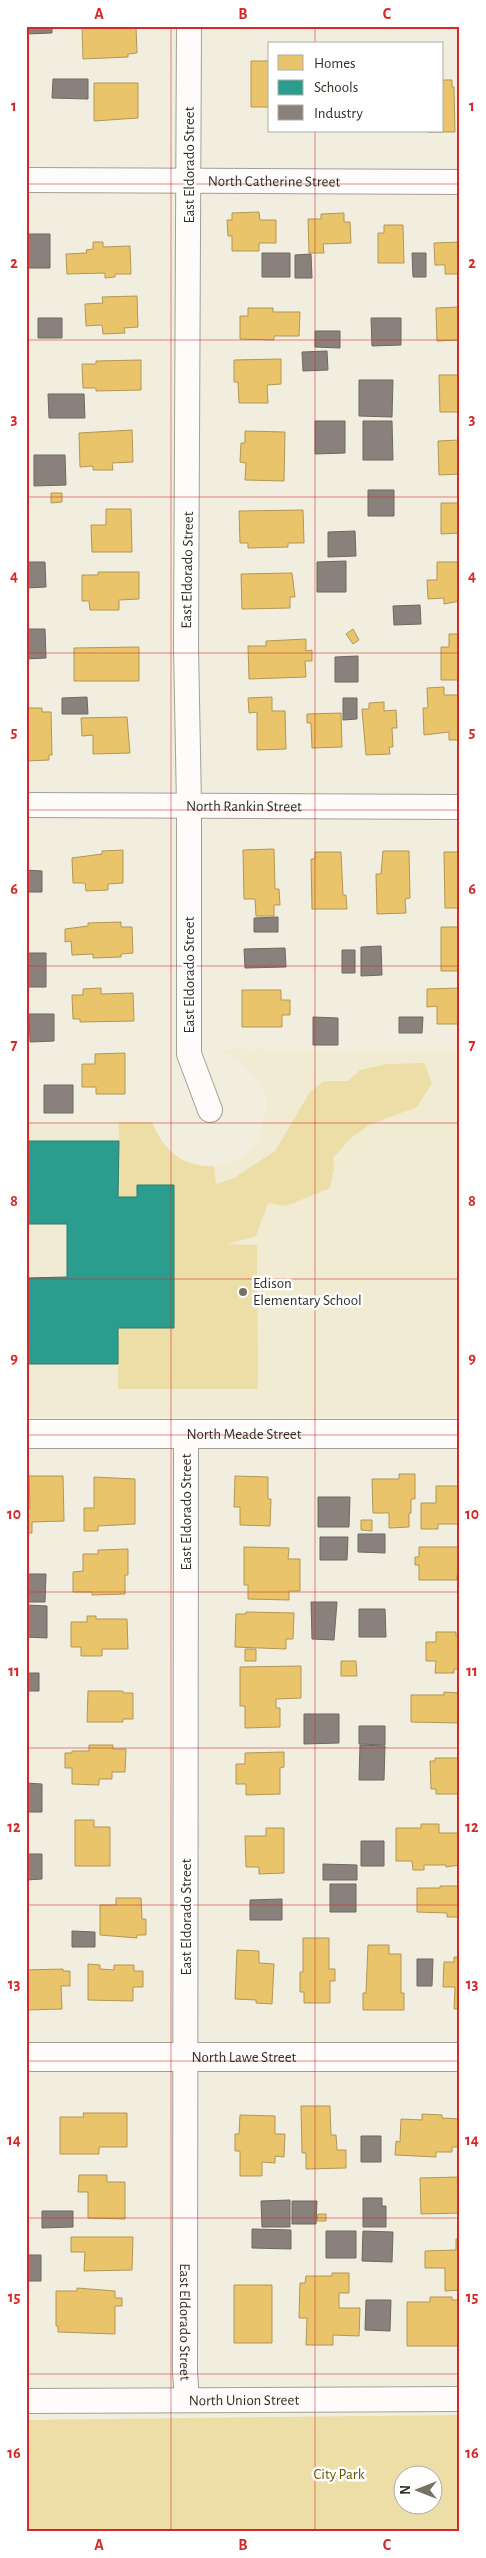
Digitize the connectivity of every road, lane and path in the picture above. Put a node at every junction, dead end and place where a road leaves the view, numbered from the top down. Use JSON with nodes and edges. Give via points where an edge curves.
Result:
{"nodes":[{"id":1,"x":189,"y":26,"type":"edge"},
{"id":2,"x":26,"y":180,"type":"edge"},
{"id":3,"x":189,"y":181,"type":"junction"},
{"id":4,"x":460,"y":182,"type":"edge"},
{"id":5,"x":26,"y":805,"type":"edge"},
{"id":6,"x":189,"y":805,"type":"junction"},
{"id":7,"x":460,"y":807,"type":"edge"},
{"id":8,"x":210,"y":1110,"type":"dead end"},
{"id":9,"x":186,"y":1433,"type":"junction"},
{"id":10,"x":26,"y":1434,"type":"edge"},
{"id":11,"x":460,"y":1434,"type":"edge"},
{"id":12,"x":26,"y":2057,"type":"edge"},
{"id":13,"x":186,"y":2057,"type":"junction"},
{"id":14,"x":460,"y":2057,"type":"edge"},
{"id":15,"x":460,"y":2399,"type":"edge"},
{"id":16,"x":187,"y":2400,"type":"junction"},
{"id":17,"x":26,"y":2402,"type":"edge"}],
"edges":[{"from":1,"to":3,"type":"street","name":"East Eldorado Street"},
{"from":2,"to":3,"type":"street","name":"North Catherine Street"},
{"from":3,"to":4,"type":"street","name":"North Catherine Street"},
{"from":3,"to":6,"type":"street","name":"East Eldorado Street","via":[[186,647]]},
{"from":5,"to":6,"type":"street","name":"North Rankin Street"},
{"from":6,"to":7,"type":"street","name":"North Rankin Street"},
{"from":6,"to":8,"type":"street","name":"East Eldorado Street","via":[[188,1054]]},
{"from":9,"to":10,"type":"street","name":"North Meade Street"},
{"from":9,"to":11,"type":"street","name":"North Meade Street"},
{"from":9,"to":13,"type":"street","name":"East Eldorado Street"},
{"from":12,"to":13,"type":"street","name":"North Lawe Street"},
{"from":13,"to":14,"type":"street","name":"North Lawe Street"},
{"from":13,"to":16,"type":"street","name":"East Eldorado Street"},
{"from":15,"to":16,"type":"street","name":"North Union Street"},
{"from":16,"to":17,"type":"street","name":"North Union Street"}]}
